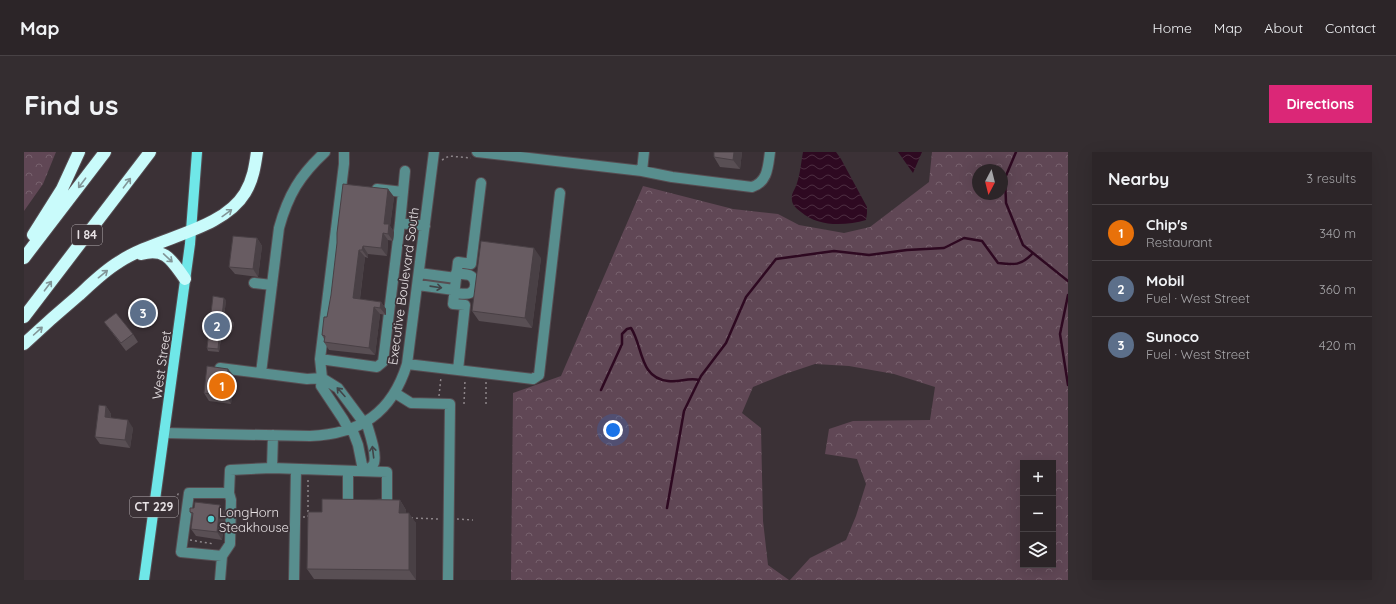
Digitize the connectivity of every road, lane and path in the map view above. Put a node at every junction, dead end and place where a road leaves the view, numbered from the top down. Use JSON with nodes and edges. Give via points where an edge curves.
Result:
{"nodes":[{"id":1,"x":79,"y":152,"type":"edge"},
{"id":2,"x":105,"y":152,"type":"edge"},
{"id":3,"x":150,"y":152,"type":"edge"},
{"id":4,"x":197,"y":152,"type":"edge"},
{"id":5,"x":257,"y":152,"type":"edge"},
{"id":6,"x":325,"y":152,"type":"edge"},
{"id":7,"x":344,"y":152,"type":"edge"},
{"id":8,"x":434,"y":152,"type":"edge"},
{"id":9,"x":477,"y":152,"type":"edge"},
{"id":10,"x":644,"y":152,"type":"edge"},
{"id":11,"x":770,"y":152,"type":"edge"},
{"id":12,"x":560,"y":156,"type":"edge"},
{"id":13,"x":642,"y":170,"type":"junction"},
{"id":14,"x":405,"y":171,"type":"dead end"},
{"id":15,"x":481,"y":183,"type":"dead end"},
{"id":16,"x":364,"y":187,"type":"edge"},
{"id":17,"x":403,"y":192,"type":"junction"},
{"id":18,"x":560,"y":193,"type":"dead end"},
{"id":19,"x":400,"y":223,"type":"junction"},
{"id":20,"x":425,"y":226,"type":"junction"},
{"id":21,"x":192,"y":230,"type":"junction"},
{"id":22,"x":24,"y":249,"type":"edge"},
{"id":23,"x":24,"y":258,"type":"edge"},
{"id":24,"x":119,"y":262,"type":"junction"},
{"id":25,"x":419,"y":273,"type":"junction"},
{"id":26,"x":456,"y":276,"type":"junction"},
{"id":27,"x":186,"y":279,"type":"junction"},
{"id":28,"x":254,"y":282,"type":"dead end"},
{"id":29,"x":272,"y":285,"type":"junction"},
{"id":30,"x":418,"y":285,"type":"junction"},
{"id":31,"x":454,"y":291,"type":"junction"},
{"id":32,"x":24,"y":317,"type":"edge"},
{"id":33,"x":24,"y":344,"type":"edge"},
{"id":34,"x":320,"y":359,"type":"junction"},
{"id":35,"x":407,"y":364,"type":"junction"},
{"id":36,"x":220,"y":368,"type":"edge"},
{"id":37,"x":442,"y":368,"type":"junction"},
{"id":38,"x":462,"y":371,"type":"junction"},
{"id":39,"x":261,"y":373,"type":"junction"},
{"id":40,"x":487,"y":374,"type":"junction"},
{"id":41,"x":322,"y":378,"type":"junction"},
{"id":42,"x":395,"y":393,"type":"junction"},
{"id":43,"x":438,"y":403,"type":"junction"},
{"id":44,"x":464,"y":404,"type":"dead end"},
{"id":45,"x":486,"y":404,"type":"dead end"},
{"id":46,"x":365,"y":422,"type":"junction"},
{"id":47,"x":351,"y":430,"type":"junction"},
{"id":48,"x":164,"y":433,"type":"junction"},
{"id":49,"x":273,"y":435,"type":"junction"},
{"id":50,"x":272,"y":468,"type":"junction"},
{"id":51,"x":296,"y":469,"type":"junction"},
{"id":52,"x":308,"y":469,"type":"junction"},
{"id":53,"x":348,"y":471,"type":"junction"},
{"id":54,"x":367,"y":471,"type":"junction"},
{"id":55,"x":229,"y":493,"type":"junction"},
{"id":56,"x":295,"y":517,"type":"junction"},
{"id":57,"x":405,"y":518,"type":"edge"},
{"id":58,"x":448,"y":519,"type":"junction"},
{"id":59,"x":473,"y":520,"type":"dead end"},
{"id":60,"x":188,"y":540,"type":"dead end"},
{"id":61,"x":214,"y":544,"type":"dead end"},
{"id":62,"x":222,"y":556,"type":"junction"},
{"id":63,"x":144,"y":580,"type":"edge"},
{"id":64,"x":220,"y":580,"type":"edge"},
{"id":65,"x":294,"y":580,"type":"edge"},
{"id":66,"x":448,"y":580,"type":"edge"}],
"edges":[{"from":1,"to":22,"type":"highway","via":[[62,189]]},
{"from":2,"to":23,"type":"highway","number":"I 84","one_way":true},
{"from":32,"to":3,"type":"highway","number":"I 84","one_way":true},
{"from":4,"to":21,"type":"main road","name":"West Street","number":"CT 229"},
{"from":21,"to":5,"type":"highway","one_way":true,"via":[[223,216],[239,201],[246,192],[252,176]]},
{"from":6,"to":29,"type":"street","via":[[310,165],[285,207],[279,228]]},
{"from":7,"to":34,"type":"street","via":[[345,185]]},
{"from":8,"to":20,"type":"street","name":"Executive Boulevard South"},
{"from":9,"to":12,"type":"street"},
{"from":10,"to":13,"type":"street"},
{"from":11,"to":13,"type":"street","via":[[766,175],[757,185],[752,186],[672,177]]},
{"from":12,"to":13,"type":"street"},
{"from":14,"to":17,"type":"street"},
{"from":15,"to":26,"type":"street","via":[[471,264],[458,262]]},
{"from":16,"to":17,"type":"street"},
{"from":17,"to":19,"type":"street"},
{"from":18,"to":40,"type":"street","via":[[539,375],[533,380]]},
{"from":19,"to":20,"type":"street"},
{"from":19,"to":34,"type":"street","via":[[384,362],[377,367]]},
{"from":20,"to":25,"type":"street","name":"Executive Boulevard South"},
{"from":21,"to":24,"type":"highway","via":[[150,246]]},
{"from":21,"to":27,"type":"main road","name":"West Street","number":"CT 229"},
{"from":24,"to":27,"type":"highway","one_way":true,"via":[[147,252],[164,253]]},
{"from":33,"to":24,"type":"highway","one_way":true},
{"from":25,"to":26,"type":"street"},
{"from":25,"to":30,"type":"street","name":"Executive Boulevard South"},
{"from":26,"to":31,"type":"street"},
{"from":26,"to":31,"type":"street","via":[[473,277],[475,286],[474,290],[466,294]]},
{"from":27,"to":48,"type":"main road","name":"West Street","number":"CT 229"},
{"from":28,"to":29,"type":"street"},
{"from":29,"to":39,"type":"street"},
{"from":30,"to":31,"type":"street","one_way":true},
{"from":30,"to":35,"type":"street","name":"Executive Boulevard South"},
{"from":31,"to":38,"type":"street","via":[[453,304],[465,305]]},
{"from":34,"to":41,"type":"street"},
{"from":35,"to":37,"type":"street"},
{"from":35,"to":42,"type":"street","name":"Executive Boulevard South"},
{"from":36,"to":39,"type":"street"},
{"from":37,"to":38,"type":"street"},
{"from":37,"to":43,"type":"path"},
{"from":38,"to":40,"type":"street"},
{"from":38,"to":44,"type":"path"},
{"from":39,"to":41,"type":"street","via":[[307,379]]},
{"from":40,"to":45,"type":"path"},
{"from":46,"to":41,"type":"street","one_way":true,"via":[[338,388]]},
{"from":41,"to":47,"type":"street","via":[[321,386]]},
{"from":42,"to":43,"type":"street","via":[[411,403]]},
{"from":42,"to":46,"type":"street","name":"Executive Boulevard South","via":[[381,410]]},
{"from":43,"to":58,"type":"street","via":[[450,404]]},
{"from":46,"to":47,"type":"street","name":"Executive Boulevard South"},
{"from":54,"to":46,"type":"street","one_way":true,"via":[[374,464],[374,458]]},
{"from":47,"to":49,"type":"street","name":"Executive Boulevard South","via":[[331,435]]},
{"from":47,"to":54,"type":"street","via":[[358,445],[362,465]]},
{"from":48,"to":49,"type":"street","name":"Executive Boulevard South"},
{"from":48,"to":63,"type":"main road","name":"West Street","number":"CT 229"},
{"from":49,"to":50,"type":"street"},
{"from":50,"to":51,"type":"street"},
{"from":50,"to":55,"type":"street","via":[[230,470]]},
{"from":51,"to":52,"type":"street"},
{"from":51,"to":56,"type":"street"},
{"from":52,"to":53,"type":"street"},
{"from":52,"to":56,"type":"path","via":[[308,517]]},
{"from":53,"to":54,"type":"street"},
{"from":53,"to":54,"type":"street","via":[[350,505],[387,504],[387,472]]},
{"from":55,"to":62,"type":"street","via":[[230,544]]},
{"from":55,"to":62,"type":"street","via":[[189,493],[181,552]]},
{"from":56,"to":65,"type":"street"},
{"from":57,"to":58,"type":"path"},
{"from":58,"to":59,"type":"path"},
{"from":58,"to":66,"type":"street"},
{"from":60,"to":61,"type":"path"},
{"from":62,"to":64,"type":"street"}]}
